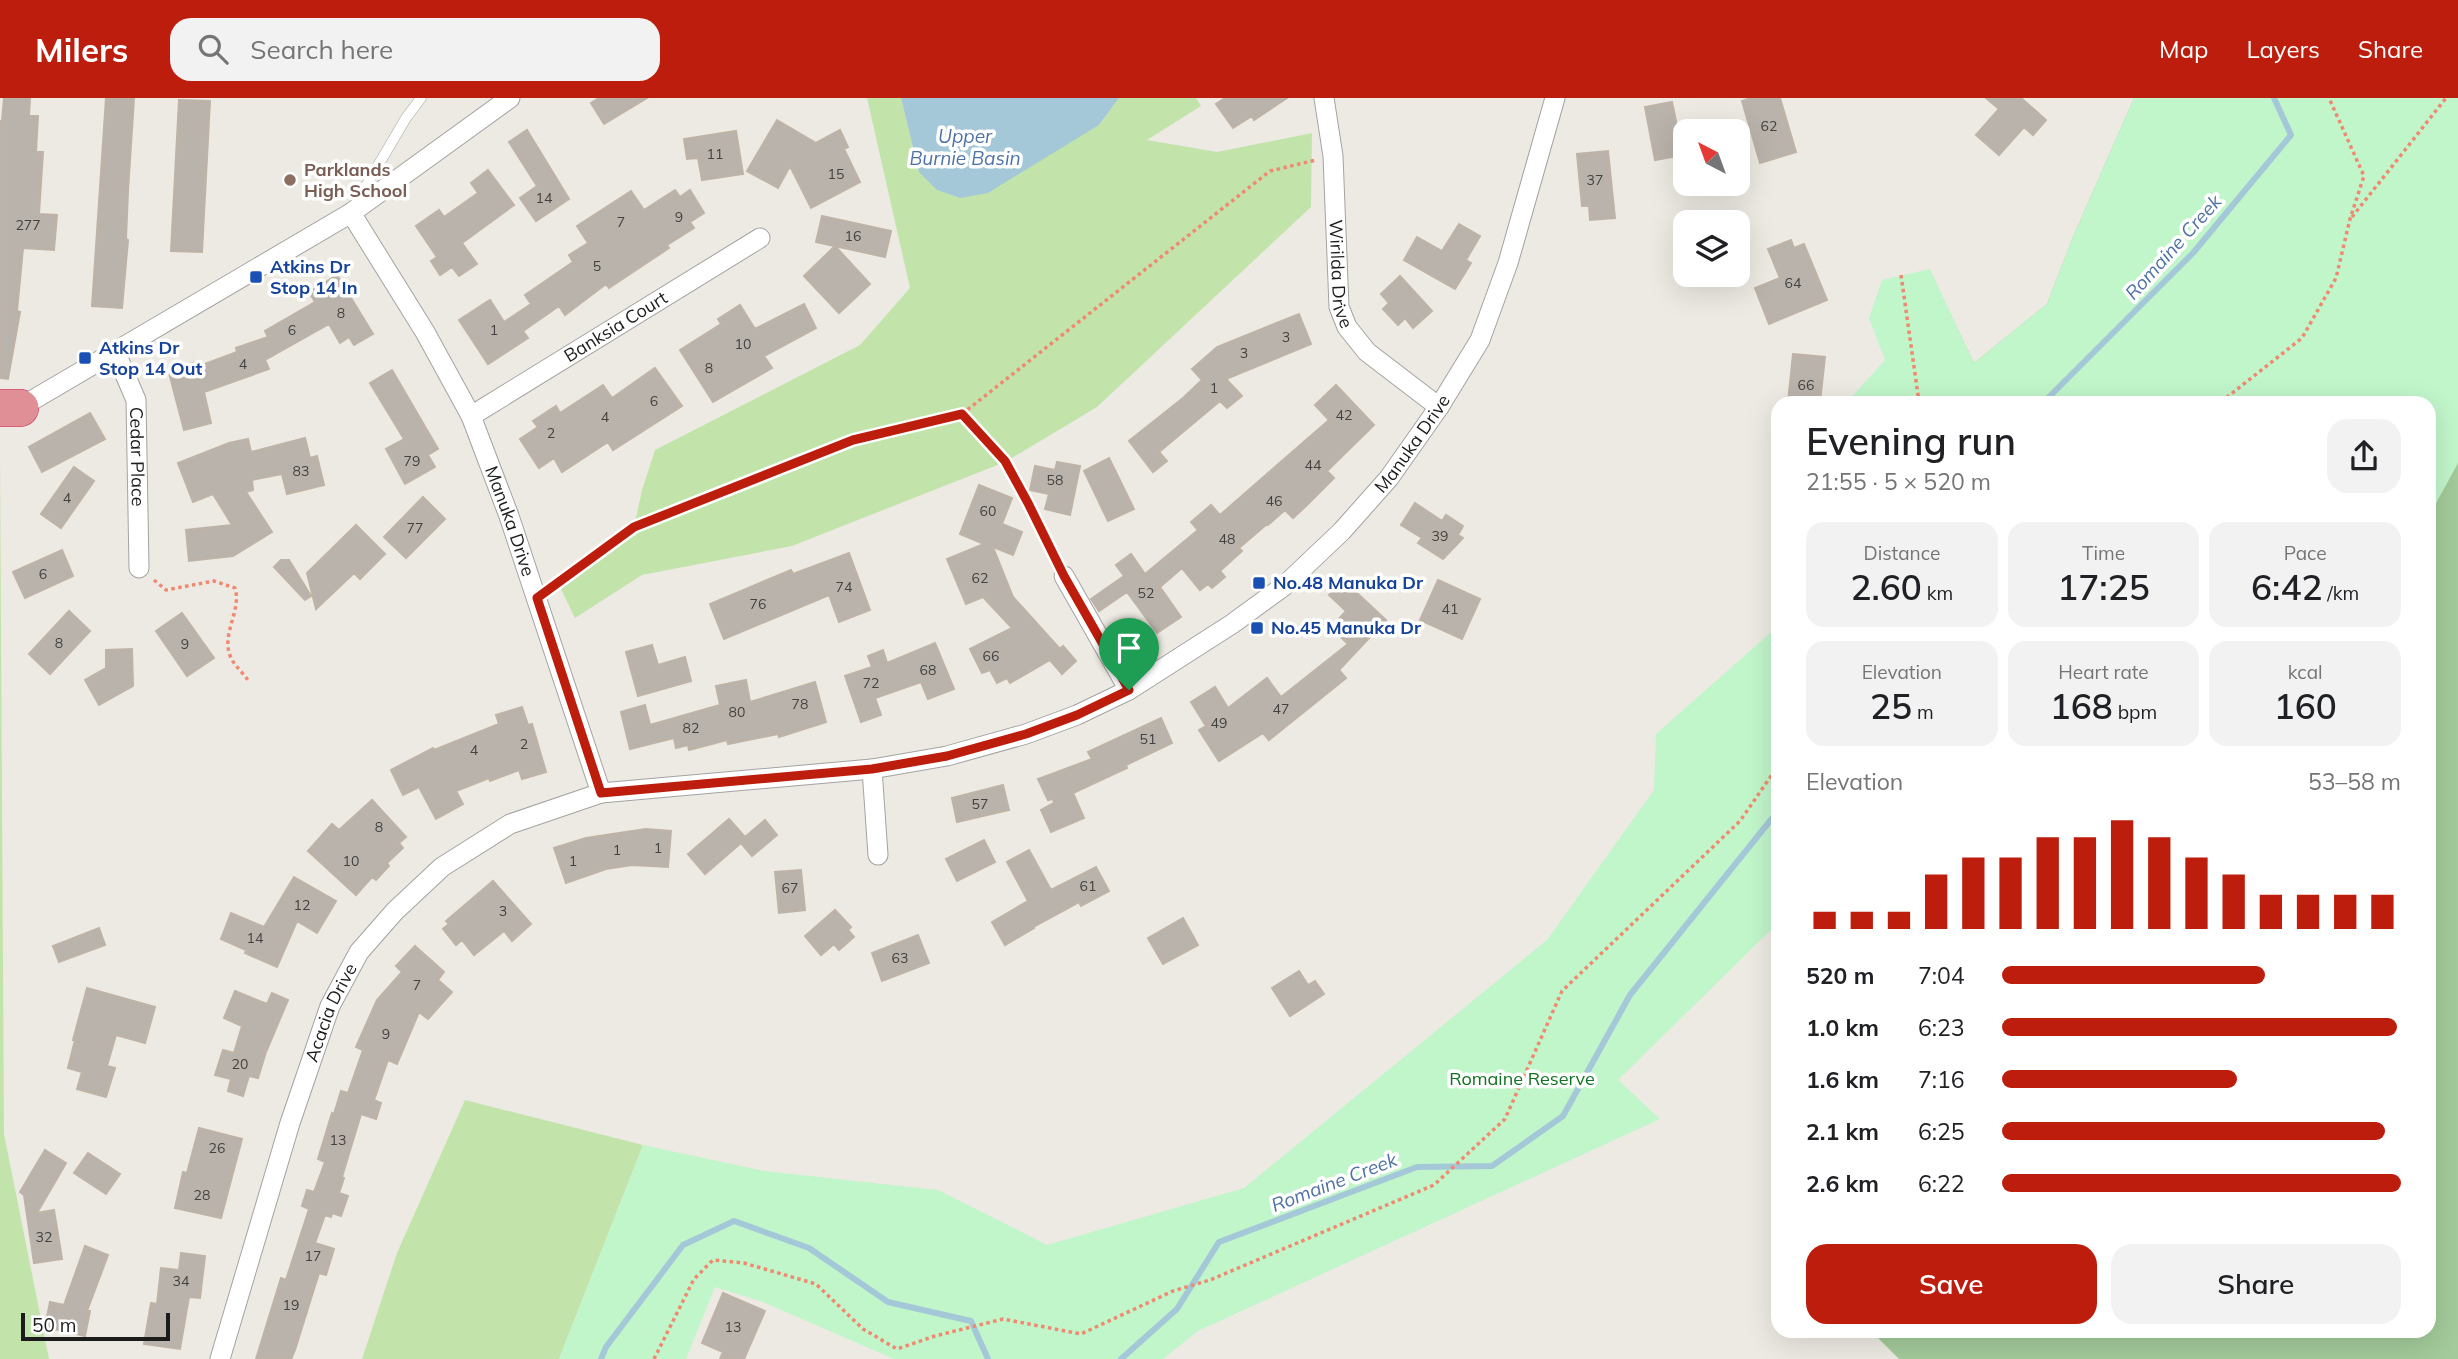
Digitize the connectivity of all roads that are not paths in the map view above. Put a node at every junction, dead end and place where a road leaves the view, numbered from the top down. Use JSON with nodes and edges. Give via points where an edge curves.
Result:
{"nodes":[{"id":1,"x":421,"y":98,"type":"edge"},
{"id":2,"x":510,"y":98,"type":"edge"},
{"id":3,"x":1324,"y":98,"type":"edge"},
{"id":4,"x":1555,"y":98,"type":"edge"},
{"id":5,"x":351,"y":213,"type":"junction"},
{"id":6,"x":760,"y":238,"type":"dead end"},
{"id":7,"x":115,"y":351,"type":"junction"},
{"id":8,"x":1439,"y":407,"type":"junction"},
{"id":9,"x":7,"y":412,"type":"edge"},
{"id":10,"x":471,"y":416,"type":"junction"},
{"id":11,"x":139,"y":568,"type":"road end"},
{"id":12,"x":1064,"y":576,"type":"road end"},
{"id":13,"x":1129,"y":690,"type":"junction"},
{"id":14,"x":872,"y":769,"type":"junction"},
{"id":15,"x":601,"y":793,"type":"junction"},
{"id":16,"x":878,"y":855,"type":"dead end"},
{"id":17,"x":220,"y":1359,"type":"edge"}],
"edges":[{"from":1,"to":5,"type":"lane"},
{"from":2,"to":5,"type":"street"},
{"from":3,"to":8,"type":"street","name":"Wirilda Drive","via":[[1333,156],[1339,307],[1347,327],[1367,352]]},
{"from":4,"to":8,"type":"street","name":"Manuka Drive","via":[[1508,263],[1480,340]]},
{"from":5,"to":7,"type":"street"},
{"from":5,"to":10,"type":"street","name":"Manuka Drive"},
{"from":6,"to":10,"type":"street","name":"Banksia Court"},
{"from":7,"to":9,"type":"street"},
{"from":7,"to":11,"type":"street","name":"Cedar Place","via":[[135,400]]},
{"from":8,"to":13,"type":"street","name":"Manuka Drive","via":[[1382,487],[1284,586]]},
{"from":10,"to":15,"type":"street","name":"Manuka Drive"},
{"from":12,"to":13,"type":"street"},
{"from":13,"to":14,"type":"street","name":"Manuka Drive","via":[[1026,734],[947,756]]},
{"from":14,"to":15,"type":"street","name":"Manuka Drive"},
{"from":14,"to":16,"type":"street"},
{"from":15,"to":17,"type":"street","name":"Acacia Drive","via":[[510,824],[442,867],[359,952],[330,1006],[290,1123]]}]}
